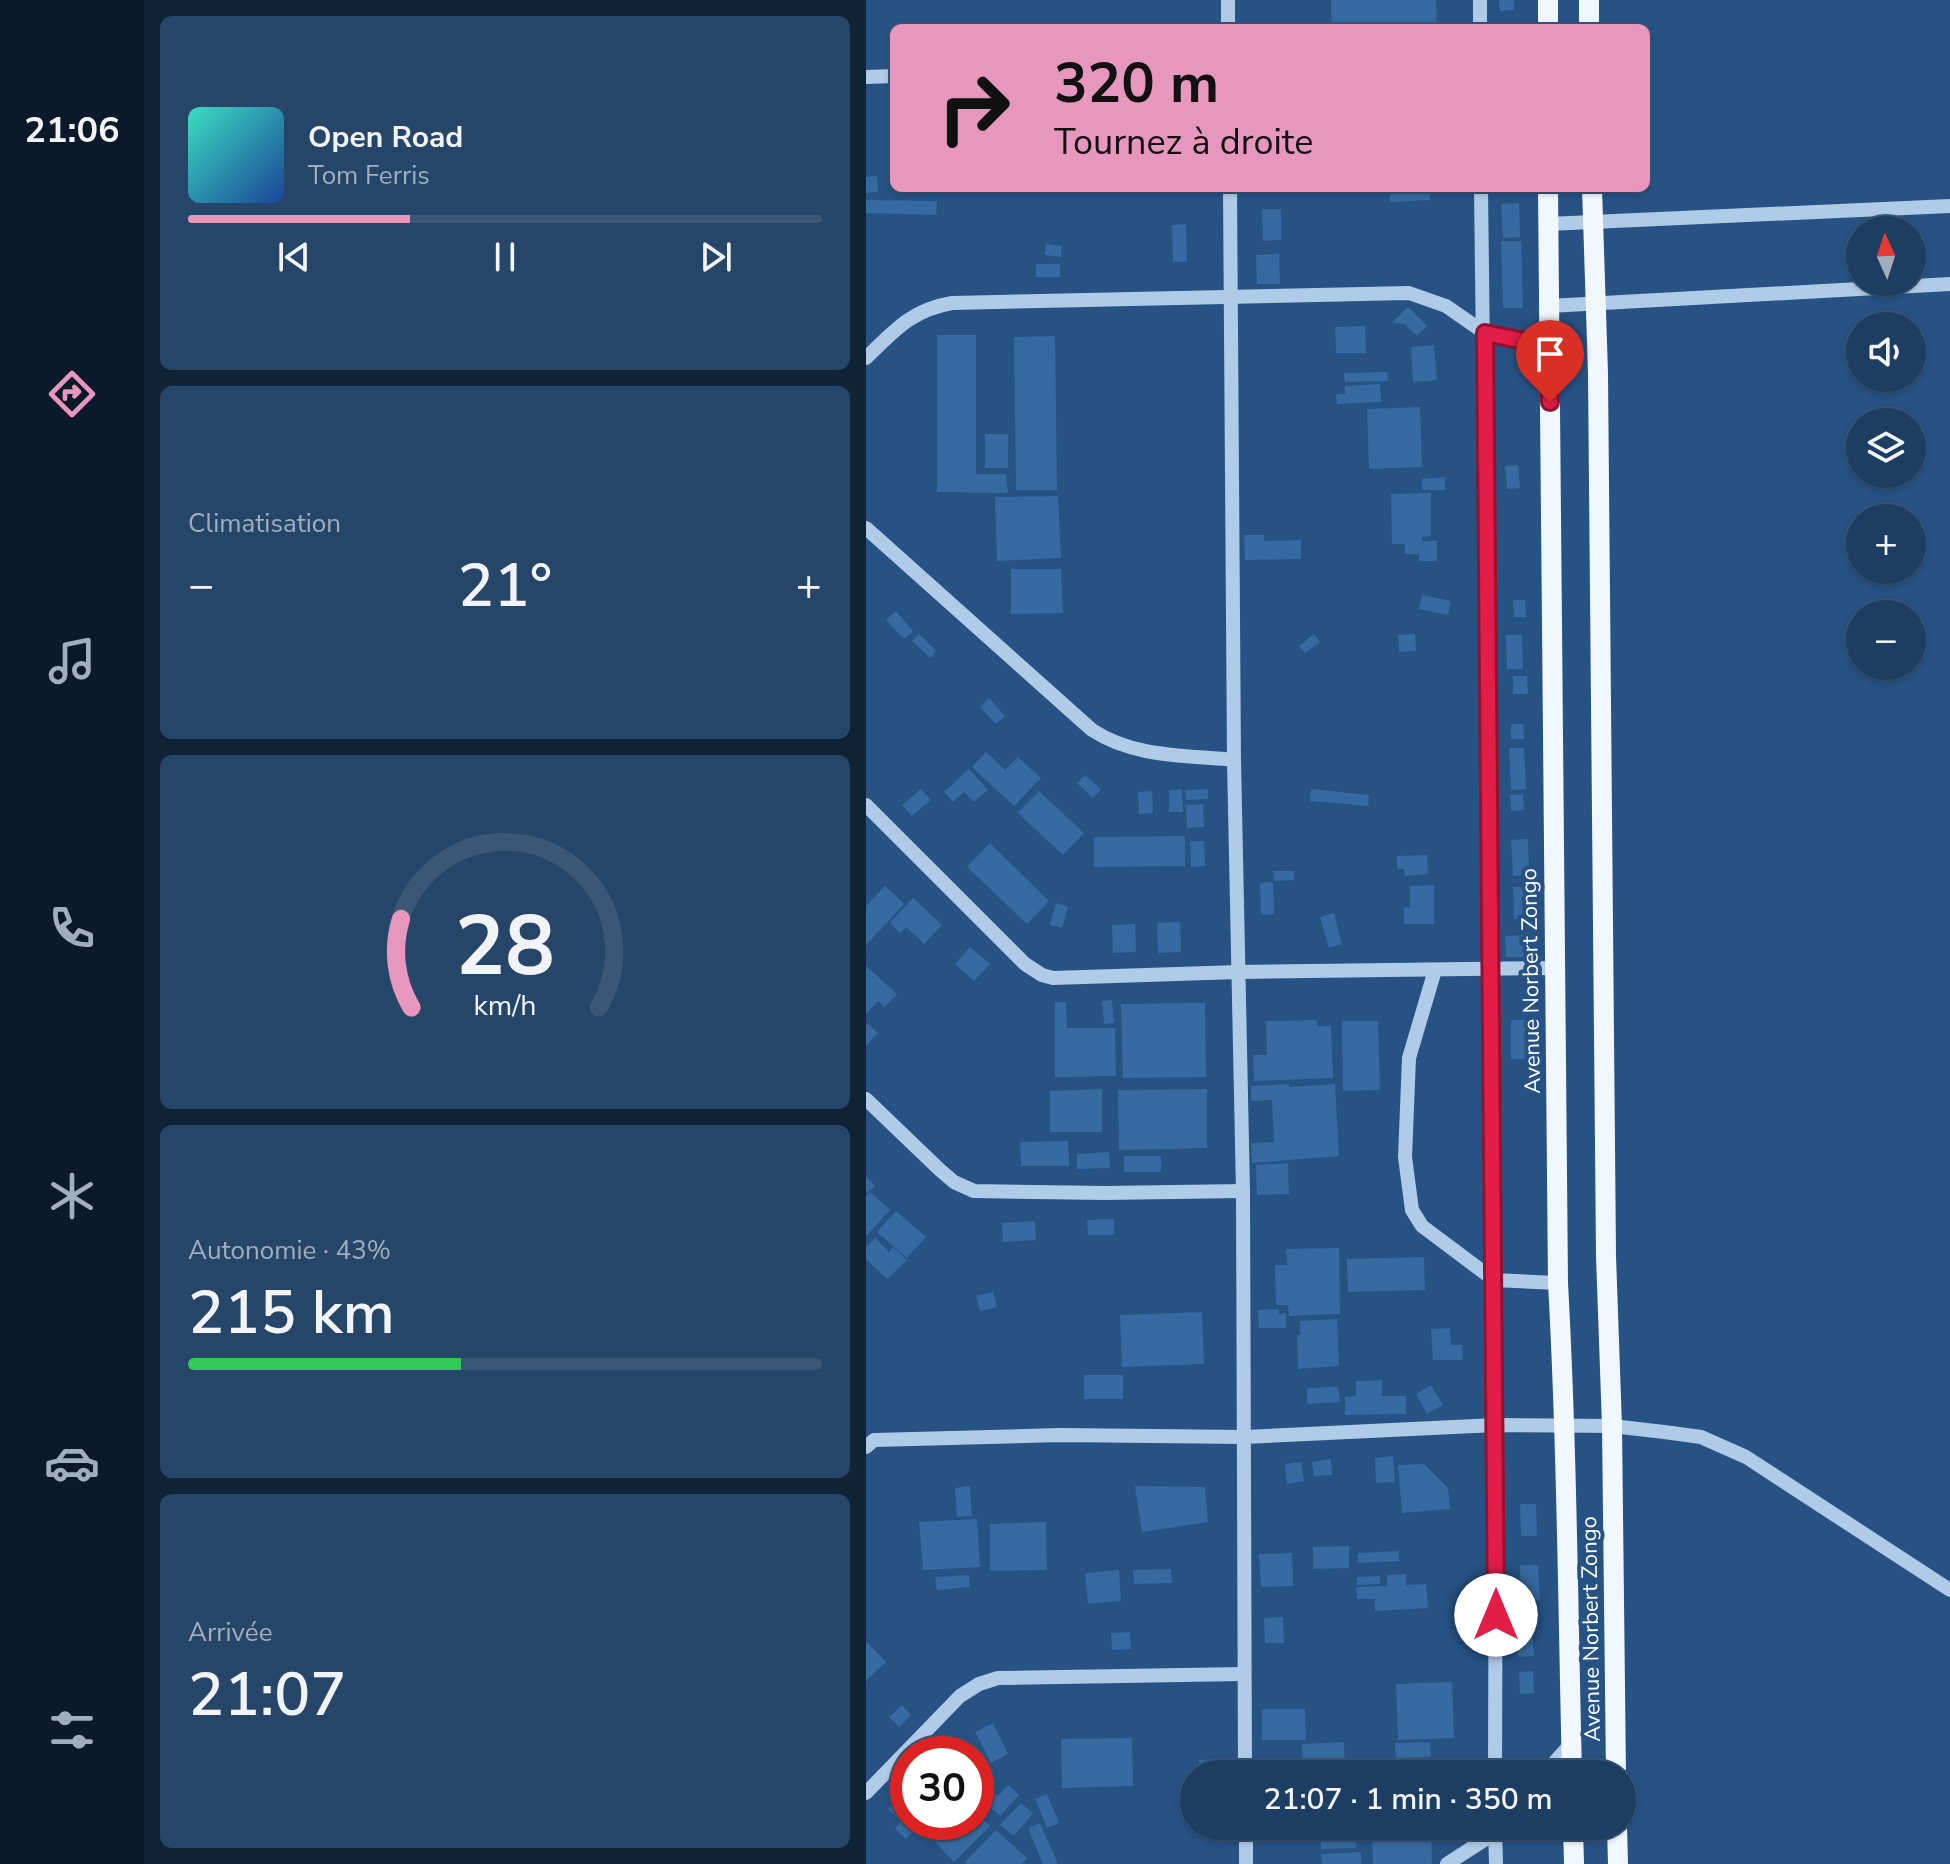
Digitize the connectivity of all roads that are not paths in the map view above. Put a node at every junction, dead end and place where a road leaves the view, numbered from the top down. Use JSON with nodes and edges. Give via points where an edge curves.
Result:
{"nodes":[{"id":1,"x":1228,"y":0,"type":"edge"},
{"id":2,"x":1480,"y":0,"type":"edge"},
{"id":3,"x":1548,"y":0,"type":"edge"},
{"id":4,"x":1589,"y":0,"type":"edge"},
{"id":5,"x":1228,"y":24,"type":"edge"},
{"id":6,"x":1480,"y":24,"type":"edge"},
{"id":7,"x":1548,"y":24,"type":"edge"},
{"id":8,"x":1589,"y":24,"type":"edge"},
{"id":9,"x":890,"y":76,"type":"edge"},
{"id":10,"x":866,"y":77,"type":"edge"},
{"id":11,"x":1230,"y":192,"type":"edge"},
{"id":12,"x":1481,"y":192,"type":"edge"},
{"id":13,"x":1548,"y":192,"type":"edge"},
{"id":14,"x":1592,"y":192,"type":"edge"},
{"id":15,"x":1950,"y":206,"type":"edge"},
{"id":16,"x":1592,"y":222,"type":"junction"},
{"id":17,"x":1548,"y":224,"type":"junction"},
{"id":18,"x":1950,"y":284,"type":"edge"},
{"id":19,"x":1230,"y":298,"type":"junction"},
{"id":20,"x":1596,"y":303,"type":"junction"},
{"id":21,"x":1549,"y":306,"type":"junction"},
{"id":22,"x":1485,"y":333,"type":"junction"},
{"id":23,"x":1549,"y":346,"type":"junction"},
{"id":24,"x":866,"y":358,"type":"edge"},
{"id":25,"x":866,"y":528,"type":"edge"},
{"id":26,"x":1234,"y":760,"type":"junction"},
{"id":27,"x":866,"y":805,"type":"edge"},
{"id":28,"x":1554,"y":968,"type":"junction"},
{"id":29,"x":1435,"y":970,"type":"junction"},
{"id":30,"x":1491,"y":970,"type":"junction"},
{"id":31,"x":1239,"y":972,"type":"junction"},
{"id":32,"x":866,"y":1099,"type":"edge"},
{"id":33,"x":1243,"y":1191,"type":"junction"},
{"id":34,"x":1494,"y":1280,"type":"junction"},
{"id":35,"x":1558,"y":1283,"type":"junction"},
{"id":36,"x":1496,"y":1425,"type":"junction"},
{"id":37,"x":1566,"y":1426,"type":"junction"},
{"id":38,"x":1612,"y":1426,"type":"junction"},
{"id":39,"x":1244,"y":1437,"type":"junction"},
{"id":40,"x":869,"y":1440,"type":"edge"},
{"id":41,"x":1950,"y":1590,"type":"edge"},
{"id":42,"x":1243,"y":1674,"type":"junction"},
{"id":43,"x":1571,"y":1744,"type":"junction"},
{"id":44,"x":1245,"y":1760,"type":"edge"},
{"id":45,"x":1495,"y":1760,"type":"edge"},
{"id":46,"x":1557,"y":1760,"type":"edge"},
{"id":47,"x":1572,"y":1760,"type":"edge"},
{"id":48,"x":1616,"y":1760,"type":"edge"},
{"id":49,"x":866,"y":1793,"type":"edge"},
{"id":50,"x":1246,"y":1840,"type":"edge"},
{"id":51,"x":1480,"y":1840,"type":"edge"},
{"id":52,"x":1497,"y":1840,"type":"edge"},
{"id":53,"x":1573,"y":1840,"type":"edge"},
{"id":54,"x":1617,"y":1840,"type":"edge"},
{"id":55,"x":1246,"y":1864,"type":"edge"},
{"id":56,"x":1447,"y":1864,"type":"edge"},
{"id":57,"x":1496,"y":1864,"type":"edge"},
{"id":58,"x":1574,"y":1864,"type":"edge"},
{"id":59,"x":1618,"y":1864,"type":"edge"}],
"edges":[{"from":1,"to":5,"type":"street"},
{"from":2,"to":6,"type":"street"},
{"from":3,"to":7,"type":"main road"},
{"from":4,"to":8,"type":"main road"},
{"from":9,"to":10,"type":"street"},
{"from":11,"to":19,"type":"street"},
{"from":12,"to":22,"type":"street"},
{"from":13,"to":17,"type":"main road","name":"Avenue Norbert Zongo"},
{"from":14,"to":16,"type":"main road","name":"Avenue Norbert Zongo"},
{"from":15,"to":16,"type":"street"},
{"from":16,"to":17,"type":"street"},
{"from":16,"to":20,"type":"main road","name":"Avenue Norbert Zongo"},
{"from":17,"to":21,"type":"main road","name":"Avenue Norbert Zongo"},
{"from":18,"to":20,"type":"street"},
{"from":19,"to":22,"type":"street","via":[[1409,293],[1446,306]]},
{"from":19,"to":24,"type":"street","via":[[952,303],[905,320]]},
{"from":19,"to":26,"type":"street"},
{"from":20,"to":21,"type":"street"},
{"from":20,"to":38,"type":"main road","name":"Avenue Norbert Zongo"},
{"from":21,"to":23,"type":"main road","name":"Avenue Norbert Zongo"},
{"from":22,"to":23,"type":"street"},
{"from":22,"to":30,"type":"street"},
{"from":23,"to":28,"type":"main road","name":"Avenue Norbert Zongo"},
{"from":25,"to":26,"type":"street","via":[[1107,740],[1136,751]]},
{"from":26,"to":31,"type":"street"},
{"from":27,"to":31,"type":"street","via":[[1042,975],[1065,979]]},
{"from":28,"to":30,"type":"street"},
{"from":28,"to":35,"type":"main road","name":"Avenue Norbert Zongo"},
{"from":29,"to":30,"type":"street"},
{"from":29,"to":31,"type":"street"},
{"from":29,"to":34,"type":"street","via":[[1409,1058],[1405,1157],[1412,1210],[1422,1226]]},
{"from":30,"to":34,"type":"street"},
{"from":31,"to":33,"type":"street"},
{"from":32,"to":33,"type":"street","via":[[954,1182],[974,1191]]},
{"from":33,"to":39,"type":"street"},
{"from":34,"to":35,"type":"street"},
{"from":34,"to":36,"type":"street"},
{"from":35,"to":37,"type":"main road","name":"Avenue Norbert Zongo"},
{"from":36,"to":37,"type":"street"},
{"from":36,"to":39,"type":"street"},
{"from":36,"to":45,"type":"street"},
{"from":37,"to":38,"type":"street"},
{"from":37,"to":43,"type":"main road","name":"Avenue Norbert Zongo"},
{"from":38,"to":41,"type":"street","via":[[1701,1437],[1746,1457]]},
{"from":38,"to":48,"type":"main road","name":"Avenue Norbert Zongo"},
{"from":39,"to":40,"type":"street"},
{"from":39,"to":42,"type":"street"},
{"from":42,"to":44,"type":"street"},
{"from":42,"to":49,"type":"street","via":[[998,1678],[960,1696]]},
{"from":43,"to":46,"type":"street"},
{"from":43,"to":47,"type":"main road","name":"Avenue Norbert Zongo"},
{"from":50,"to":55,"type":"street"},
{"from":51,"to":56,"type":"street"},
{"from":52,"to":57,"type":"street"},
{"from":53,"to":58,"type":"main road"},
{"from":54,"to":59,"type":"main road"}]}
